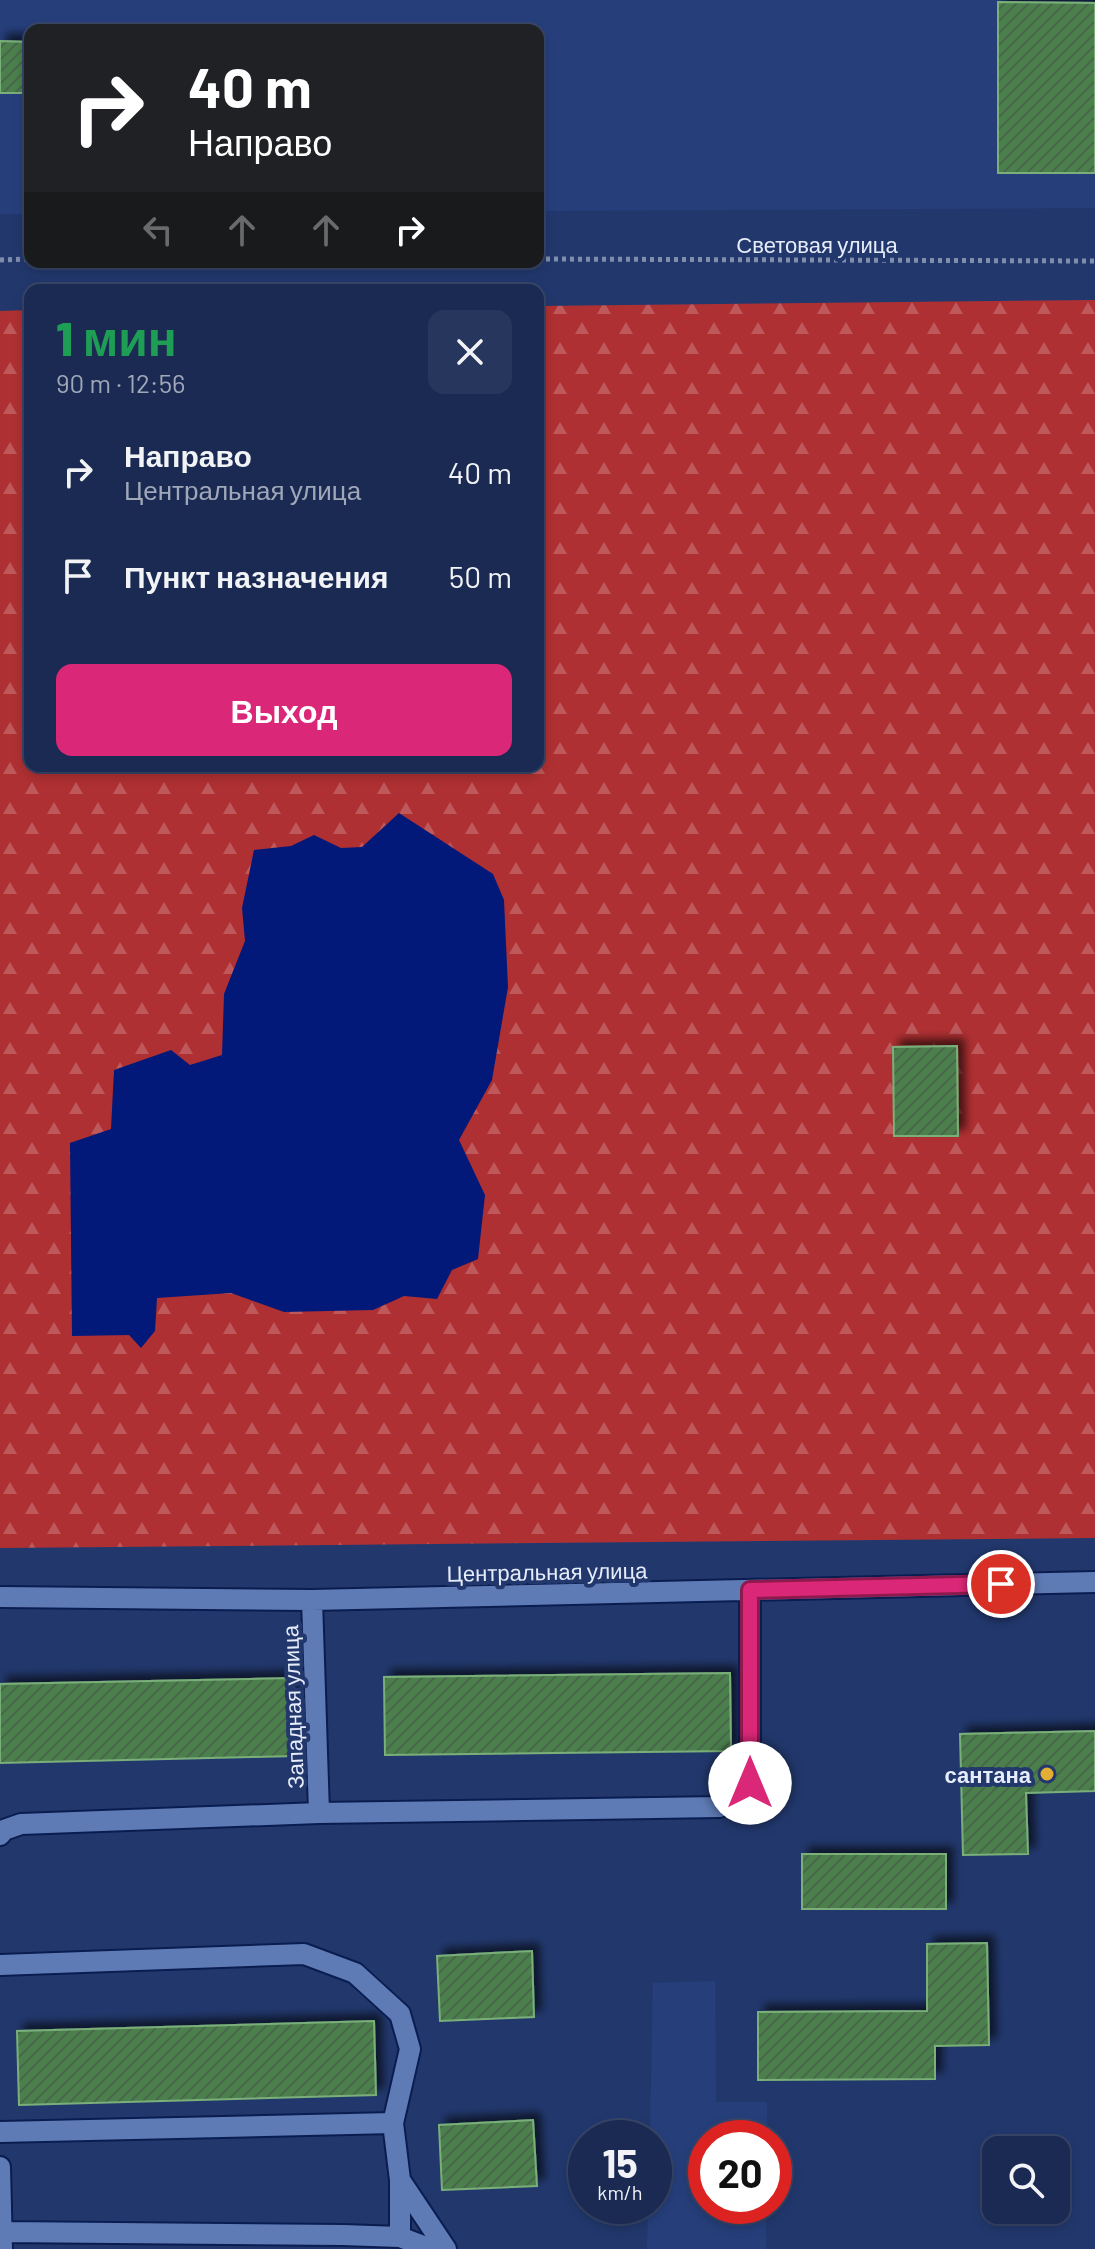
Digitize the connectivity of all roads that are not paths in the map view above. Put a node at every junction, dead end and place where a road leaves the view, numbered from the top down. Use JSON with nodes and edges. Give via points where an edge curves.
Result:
{"nodes":[{"id":1,"x":1095,"y":1582,"type":"edge"},
{"id":2,"x":750,"y":1590,"type":"junction"},
{"id":3,"x":0,"y":1597,"type":"edge"},
{"id":4,"x":312,"y":1600,"type":"junction"},
{"id":5,"x":319,"y":1813,"type":"junction"},
{"id":6,"x":0,"y":1835,"type":"edge"},
{"id":7,"x":0,"y":1965,"type":"edge"},
{"id":8,"x":393,"y":2123,"type":"junction"},
{"id":9,"x":0,"y":2132,"type":"edge"},
{"id":10,"x":0,"y":2167,"type":"edge"},
{"id":11,"x":400,"y":2180,"type":"junction"},
{"id":12,"x":400,"y":2237,"type":"junction"},
{"id":13,"x":2,"y":2240,"type":"edge"},
{"id":14,"x":431,"y":2249,"type":"edge"},
{"id":15,"x":446,"y":2249,"type":"edge"}],
"edges":[{"from":1,"to":2,"type":"street","name":"Центральная улица"},
{"from":2,"to":4,"type":"street","name":"Центральная улица"},
{"from":2,"to":5,"type":"street","via":[[750,1783],[739,1800],[719,1807]]},
{"from":3,"to":4,"type":"street","name":"Центральная улица"},
{"from":4,"to":5,"type":"street","name":"Западная улица"},
{"from":5,"to":6,"type":"street","via":[[21,1824]]},
{"from":7,"to":8,"type":"street","via":[[304,1954],[355,1973],[400,2014],[410,2049]]},
{"from":8,"to":9,"type":"street"},
{"from":8,"to":11,"type":"street"},
{"from":10,"to":13,"type":"street"},
{"from":11,"to":12,"type":"street"},
{"from":11,"to":15,"type":"street"},
{"from":12,"to":13,"type":"street"},
{"from":12,"to":14,"type":"street"}]}
